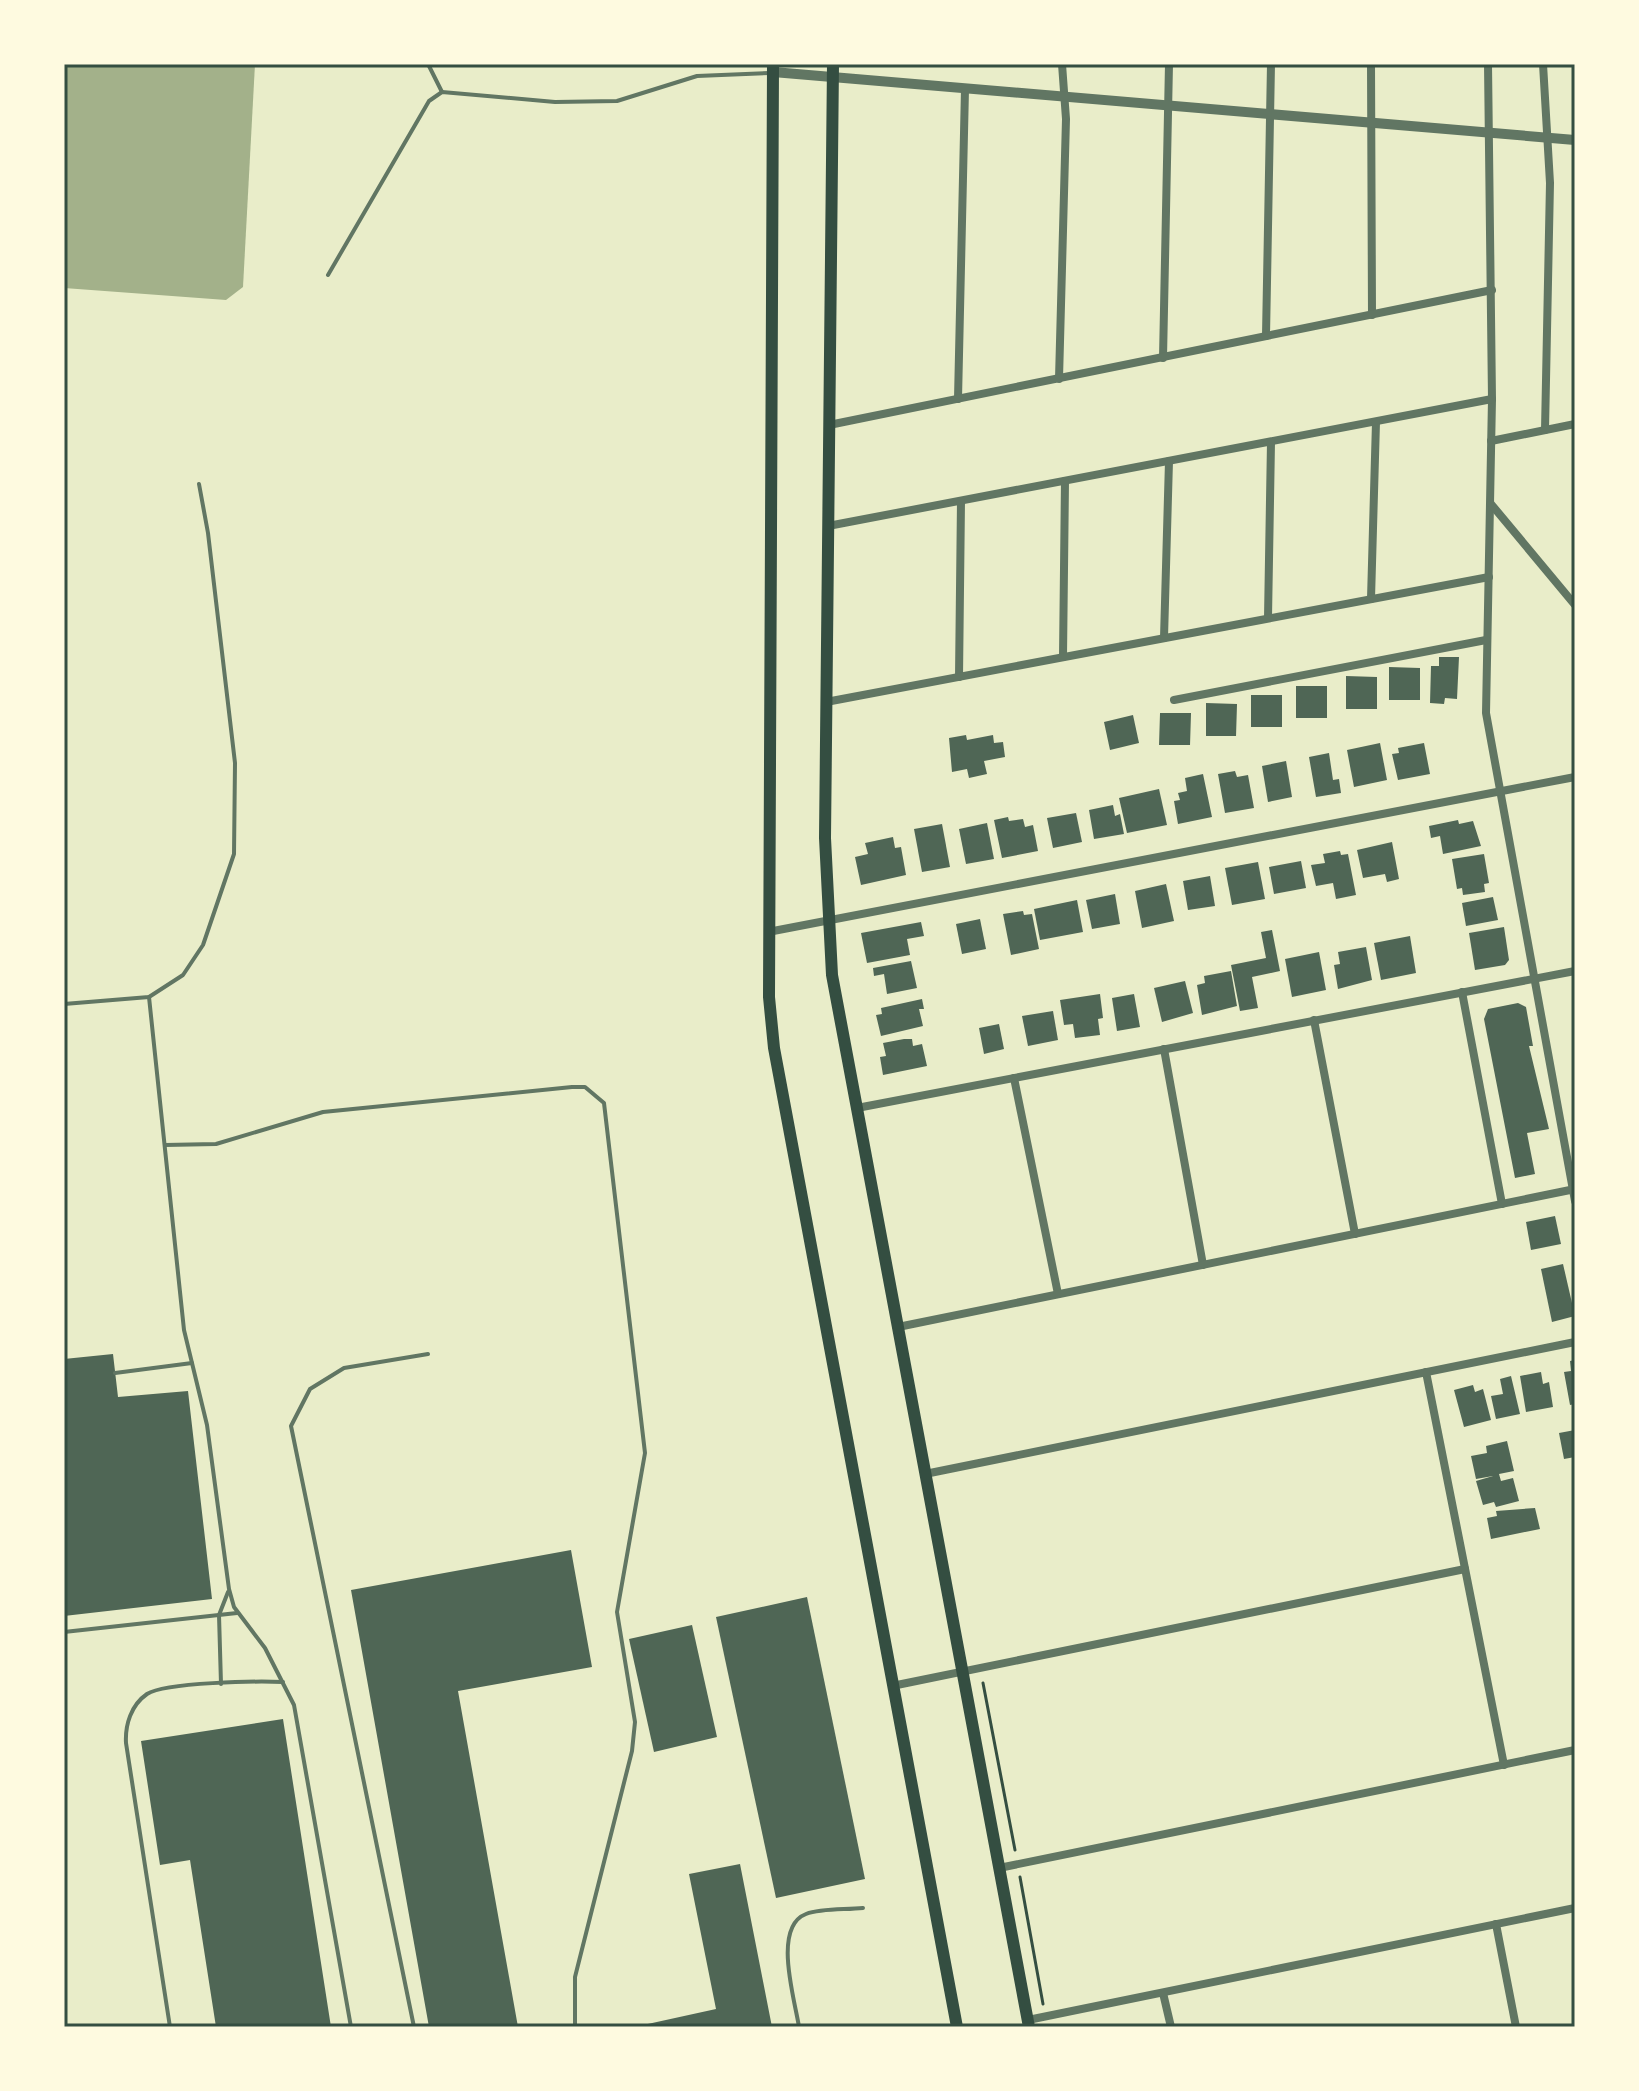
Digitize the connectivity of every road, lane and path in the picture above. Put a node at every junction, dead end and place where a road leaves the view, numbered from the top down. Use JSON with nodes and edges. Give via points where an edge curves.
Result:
{"nodes":[{"id":1,"x":428,"y":64,"type":"edge"},
{"id":2,"x":1062,"y":64,"type":"edge"},
{"id":3,"x":1169,"y":64,"type":"edge"},
{"id":4,"x":1271,"y":64,"type":"edge"},
{"id":5,"x":1371,"y":64,"type":"edge"},
{"id":6,"x":1488,"y":64,"type":"edge"},
{"id":7,"x":1543,"y":64,"type":"edge"},
{"id":8,"x":773,"y":68,"type":"edge"},
{"id":9,"x":833,"y":71,"type":"edge"},
{"id":10,"x":965,"y":89,"type":"junction"},
{"id":11,"x":442,"y":92,"type":"junction"},
{"id":12,"x":1064,"y":97,"type":"junction"},
{"id":13,"x":1168,"y":106,"type":"junction"},
{"id":14,"x":1270,"y":115,"type":"junction"},
{"id":15,"x":1372,"y":124,"type":"junction"},
{"id":16,"x":1490,"y":133,"type":"junction"},
{"id":17,"x":1547,"y":138,"type":"junction"},
{"id":18,"x":1575,"y":140,"type":"edge"},
{"id":19,"x":328,"y":275,"type":"dead end"},
{"id":20,"x":1492,"y":290,"type":"junction"},
{"id":21,"x":1372,"y":315,"type":"junction"},
{"id":22,"x":1266,"y":336,"type":"junction"},
{"id":23,"x":1163,"y":358,"type":"junction"},
{"id":24,"x":1059,"y":379,"type":"junction"},
{"id":25,"x":958,"y":399,"type":"junction"},
{"id":26,"x":1492,"y":399,"type":"junction"},
{"id":27,"x":1376,"y":422,"type":"junction"},
{"id":28,"x":1575,"y":424,"type":"edge"},
{"id":29,"x":829,"y":425,"type":"junction"},
{"id":30,"x":1545,"y":430,"type":"junction"},
{"id":31,"x":1491,"y":441,"type":"junction"},
{"id":32,"x":1271,"y":442,"type":"junction"},
{"id":33,"x":1169,"y":461,"type":"junction"},
{"id":34,"x":1065,"y":481,"type":"junction"},
{"id":35,"x":199,"y":484,"type":"dead end"},
{"id":36,"x":961,"y":501,"type":"junction"},
{"id":37,"x":1490,"y":504,"type":"junction"},
{"id":38,"x":828,"y":526,"type":"junction"},
{"id":39,"x":1489,"y":577,"type":"junction"},
{"id":40,"x":1371,"y":599,"type":"junction"},
{"id":41,"x":1575,"y":605,"type":"edge"},
{"id":42,"x":1268,"y":618,"type":"junction"},
{"id":43,"x":1164,"y":638,"type":"junction"},
{"id":44,"x":1486,"y":640,"type":"junction"},
{"id":45,"x":1063,"y":657,"type":"junction"},
{"id":46,"x":959,"y":677,"type":"junction"},
{"id":47,"x":1174,"y":700,"type":"dead end"},
{"id":48,"x":826,"y":702,"type":"junction"},
{"id":49,"x":1575,"y":777,"type":"edge"},
{"id":50,"x":1500,"y":791,"type":"junction"},
{"id":51,"x":827,"y":919,"type":"junction"},
{"id":52,"x":768,"y":932,"type":"junction"},
{"id":53,"x":1575,"y":971,"type":"edge"},
{"id":54,"x":1534,"y":979,"type":"junction"},
{"id":55,"x":1462,"y":992,"type":"junction"},
{"id":56,"x":149,"y":997,"type":"junction"},
{"id":57,"x":64,"y":1004,"type":"edge"},
{"id":58,"x":1314,"y":1020,"type":"junction"},
{"id":59,"x":1164,"y":1049,"type":"junction"},
{"id":60,"x":1014,"y":1078,"type":"junction"},
{"id":61,"x":857,"y":1108,"type":"junction"},
{"id":62,"x":165,"y":1145,"type":"junction"},
{"id":63,"x":1574,"y":1190,"type":"edge"},
{"id":64,"x":1575,"y":1201,"type":"edge"},
{"id":65,"x":1502,"y":1204,"type":"junction"},
{"id":66,"x":1355,"y":1234,"type":"junction"},
{"id":67,"x":1203,"y":1265,"type":"junction"},
{"id":68,"x":1058,"y":1294,"type":"junction"},
{"id":69,"x":898,"y":1327,"type":"junction"},
{"id":70,"x":1575,"y":1342,"type":"edge"},
{"id":71,"x":428,"y":1354,"type":"dead end"},
{"id":72,"x":192,"y":1363,"type":"junction"},
{"id":73,"x":1426,"y":1372,"type":"junction"},
{"id":74,"x":115,"y":1373,"type":"dead end"},
{"id":75,"x":925,"y":1474,"type":"junction"},
{"id":76,"x":1465,"y":1569,"type":"junction"},
{"id":77,"x":229,"y":1589,"type":"junction"},
{"id":78,"x":238,"y":1613,"type":"junction"},
{"id":79,"x":219,"y":1615,"type":"junction"},
{"id":80,"x":64,"y":1632,"type":"edge"},
{"id":81,"x":962,"y":1671,"type":"junction"},
{"id":82,"x":283,"y":1682,"type":"junction"},
{"id":83,"x":221,"y":1684,"type":"junction"},
{"id":84,"x":892,"y":1686,"type":"junction"},
{"id":85,"x":1575,"y":1750,"type":"edge"},
{"id":86,"x":1504,"y":1765,"type":"junction"},
{"id":87,"x":999,"y":1868,"type":"junction"},
{"id":88,"x":863,"y":1908,"type":"dead end"},
{"id":89,"x":1575,"y":1908,"type":"edge"},
{"id":90,"x":1496,"y":1924,"type":"junction"},
{"id":91,"x":1163,"y":1993,"type":"junction"},
{"id":92,"x":1028,"y":2024,"type":"edge"},
{"id":93,"x":170,"y":2027,"type":"edge"},
{"id":94,"x":351,"y":2027,"type":"edge"},
{"id":95,"x":414,"y":2027,"type":"edge"},
{"id":96,"x":575,"y":2027,"type":"edge"},
{"id":97,"x":799,"y":2027,"type":"edge"},
{"id":98,"x":957,"y":2027,"type":"edge"},
{"id":99,"x":1171,"y":2027,"type":"edge"},
{"id":100,"x":1516,"y":2027,"type":"edge"}],
"edges":[{"from":1,"to":11,"type":"lane"},
{"from":2,"to":12,"type":"street"},
{"from":3,"to":13,"type":"street"},
{"from":4,"to":14,"type":"street"},
{"from":5,"to":15,"type":"street"},
{"from":6,"to":16,"type":"street"},
{"from":7,"to":17,"type":"street"},
{"from":8,"to":9,"type":"street"},
{"from":8,"to":11,"type":"lane","via":[[697,76],[617,101],[555,102]]},
{"from":8,"to":52,"type":"main road"},
{"from":9,"to":10,"type":"street"},
{"from":9,"to":29,"type":"main road"},
{"from":10,"to":12,"type":"street"},
{"from":10,"to":25,"type":"street"},
{"from":11,"to":19,"type":"lane","via":[[429,101]]},
{"from":12,"to":13,"type":"street"},
{"from":12,"to":24,"type":"street"},
{"from":13,"to":14,"type":"street"},
{"from":13,"to":23,"type":"street"},
{"from":14,"to":15,"type":"street"},
{"from":14,"to":22,"type":"street"},
{"from":15,"to":16,"type":"street"},
{"from":15,"to":21,"type":"street"},
{"from":16,"to":17,"type":"street"},
{"from":16,"to":20,"type":"street"},
{"from":17,"to":18,"type":"street"},
{"from":17,"to":30,"type":"street"},
{"from":20,"to":21,"type":"street"},
{"from":20,"to":26,"type":"street"},
{"from":21,"to":22,"type":"street"},
{"from":22,"to":23,"type":"street"},
{"from":23,"to":24,"type":"street"},
{"from":24,"to":25,"type":"street"},
{"from":25,"to":29,"type":"street"},
{"from":26,"to":27,"type":"street"},
{"from":26,"to":31,"type":"street"},
{"from":27,"to":32,"type":"street"},
{"from":27,"to":40,"type":"street"},
{"from":28,"to":30,"type":"street"},
{"from":29,"to":38,"type":"main road"},
{"from":30,"to":31,"type":"street"},
{"from":31,"to":37,"type":"street"},
{"from":32,"to":33,"type":"street"},
{"from":32,"to":42,"type":"street"},
{"from":33,"to":34,"type":"street"},
{"from":33,"to":43,"type":"street"},
{"from":34,"to":36,"type":"street"},
{"from":34,"to":45,"type":"street"},
{"from":35,"to":56,"type":"lane","via":[[235,763],[234,854],[203,945],[183,975]]},
{"from":36,"to":38,"type":"street"},
{"from":36,"to":46,"type":"street"},
{"from":37,"to":39,"type":"street"},
{"from":37,"to":41,"type":"street"},
{"from":38,"to":48,"type":"main road"},
{"from":39,"to":40,"type":"street"},
{"from":39,"to":44,"type":"street"},
{"from":40,"to":42,"type":"street"},
{"from":42,"to":43,"type":"street"},
{"from":43,"to":45,"type":"street"},
{"from":44,"to":47,"type":"street"},
{"from":44,"to":50,"type":"street","via":[[1486,713]]},
{"from":45,"to":46,"type":"street"},
{"from":46,"to":48,"type":"street"},
{"from":48,"to":51,"type":"main road"},
{"from":49,"to":50,"type":"street"},
{"from":50,"to":51,"type":"street"},
{"from":50,"to":54,"type":"street"},
{"from":51,"to":52,"type":"street"},
{"from":51,"to":61,"type":"main road","via":[[837,1008]]},
{"from":52,"to":84,"type":"main road","via":[[774,1048]]},
{"from":53,"to":54,"type":"street"},
{"from":54,"to":55,"type":"street"},
{"from":54,"to":63,"type":"street"},
{"from":55,"to":58,"type":"street"},
{"from":55,"to":65,"type":"street"},
{"from":56,"to":57,"type":"lane"},
{"from":56,"to":62,"type":"lane"},
{"from":58,"to":59,"type":"street"},
{"from":58,"to":66,"type":"street"},
{"from":59,"to":60,"type":"street"},
{"from":59,"to":67,"type":"street"},
{"from":60,"to":61,"type":"street"},
{"from":60,"to":68,"type":"street"},
{"from":61,"to":69,"type":"main road"},
{"from":62,"to":72,"type":"lane"},
{"from":62,"to":96,"type":"lane","via":[[216,1144],[323,1112],[572,1087],[585,1087],[604,1103],[645,1453],[617,1612],[635,1722],[632,1751],[575,1977]]},
{"from":63,"to":64,"type":"street"},
{"from":63,"to":65,"type":"street"},
{"from":65,"to":66,"type":"street"},
{"from":66,"to":67,"type":"street"},
{"from":67,"to":68,"type":"street"},
{"from":68,"to":69,"type":"street"},
{"from":69,"to":75,"type":"main road"},
{"from":70,"to":73,"type":"street"},
{"from":71,"to":95,"type":"lane","via":[[344,1368],[310,1389],[291,1426]]},
{"from":72,"to":74,"type":"lane"},
{"from":72,"to":77,"type":"lane","via":[[207,1425]]},
{"from":73,"to":75,"type":"street"},
{"from":73,"to":76,"type":"street"},
{"from":75,"to":81,"type":"main road"},
{"from":76,"to":81,"type":"street"},
{"from":76,"to":86,"type":"street"},
{"from":77,"to":78,"type":"lane"},
{"from":77,"to":79,"type":"lane"},
{"from":78,"to":79,"type":"lane"},
{"from":78,"to":82,"type":"lane"},
{"from":79,"to":80,"type":"lane"},
{"from":79,"to":83,"type":"lane"},
{"from":81,"to":84,"type":"street"},
{"from":81,"to":87,"type":"main road"},
{"from":82,"to":83,"type":"lane"},
{"from":82,"to":94,"type":"lane","via":[[294,1705]]},
{"from":83,"to":93,"type":"lane","via":[[150,1692],[135,1706],[125,1734]]},
{"from":84,"to":98,"type":"main road"},
{"from":85,"to":86,"type":"street"},
{"from":86,"to":87,"type":"street"},
{"from":87,"to":92,"type":"main road"},
{"from":88,"to":97,"type":"lane","via":[[804,1915],[791,1926],[786,1943]]},
{"from":89,"to":90,"type":"street"},
{"from":90,"to":91,"type":"street"},
{"from":90,"to":100,"type":"street"},
{"from":91,"to":92,"type":"street"},
{"from":91,"to":99,"type":"street"}]}
